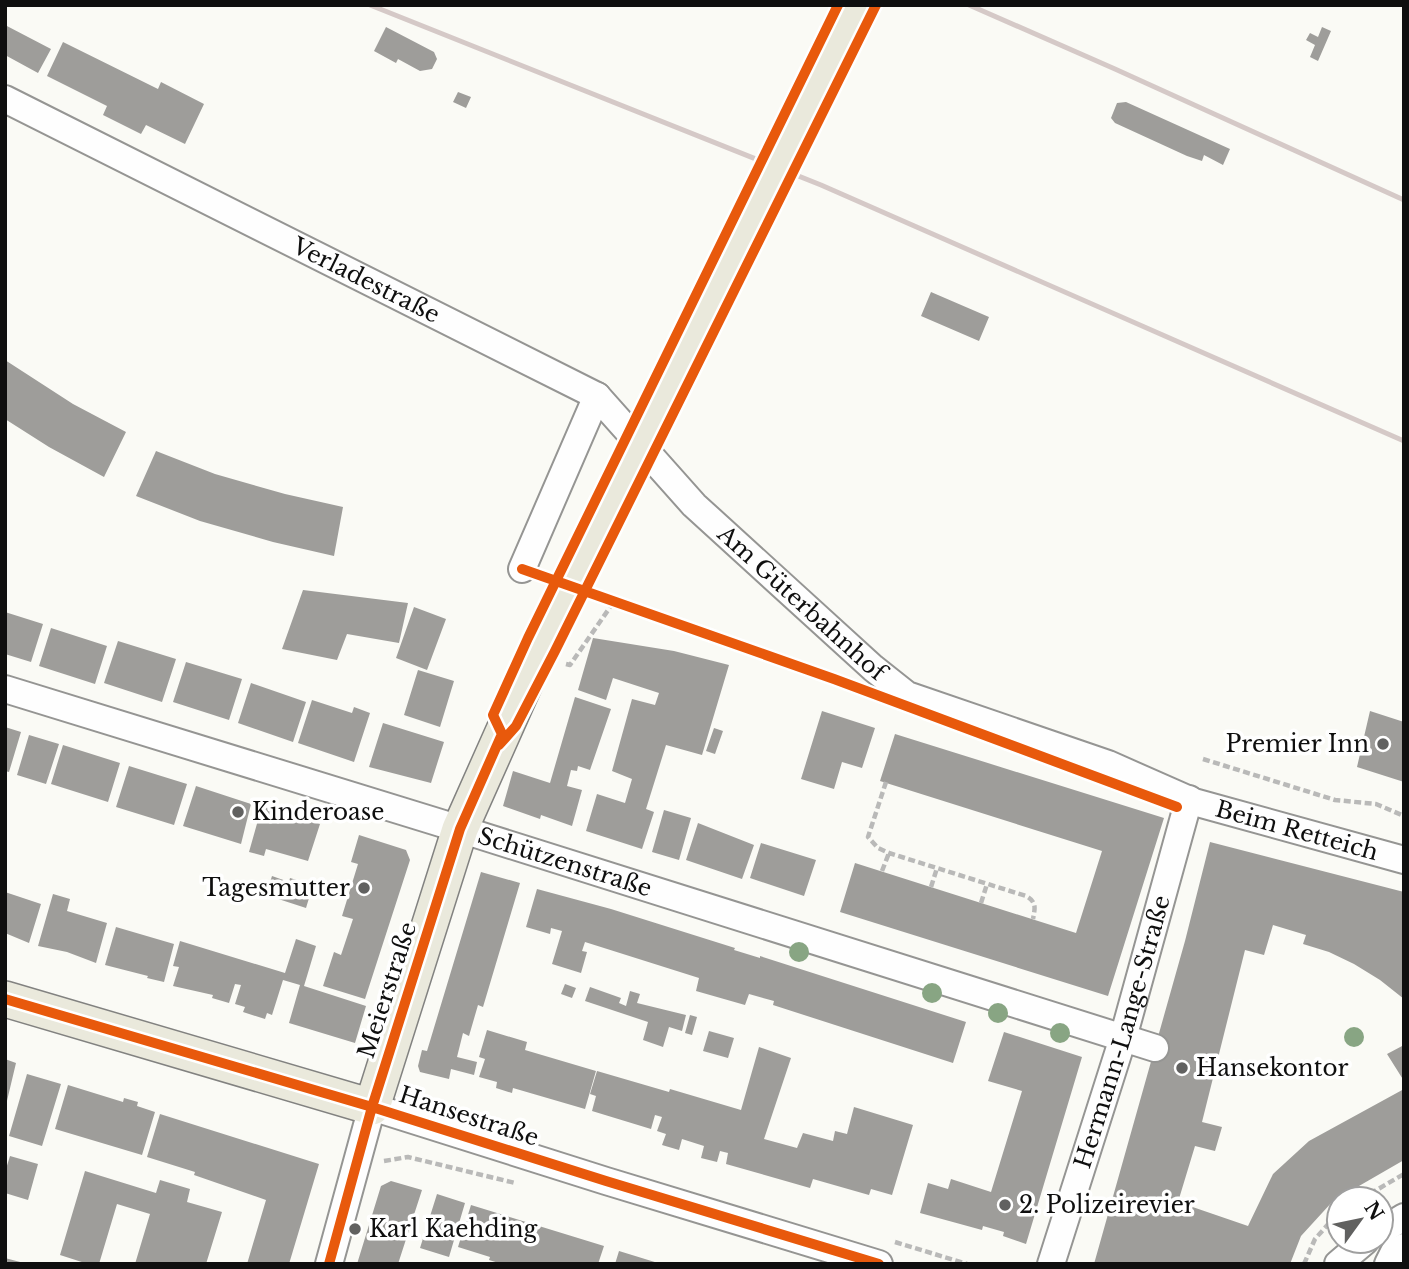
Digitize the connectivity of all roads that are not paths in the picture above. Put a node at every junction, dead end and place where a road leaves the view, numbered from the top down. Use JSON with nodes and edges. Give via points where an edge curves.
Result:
{"nodes":[{"id":1,"x":857,"y":5,"type":"edge"},
{"id":2,"x":5,"y":99,"type":"edge"},
{"id":3,"x":597,"y":396,"type":"junction"},
{"id":4,"x":694,"y":505,"type":"joint"},
{"id":5,"x":522,"y":569,"type":"dead end"},
{"id":6,"x":5,"y":689,"type":"edge"},
{"id":7,"x":1189,"y":799,"type":"junction"},
{"id":8,"x":460,"y":829,"type":"junction"},
{"id":9,"x":1404,"y":860,"type":"edge"},
{"id":10,"x":5,"y":999,"type":"edge"},
{"id":11,"x":1123,"y":1038,"type":"junction"},
{"id":12,"x":1155,"y":1048,"type":"dead end"},
{"id":13,"x":372,"y":1107,"type":"junction"},
{"id":14,"x":1404,"y":1247,"type":"edge"},
{"id":15,"x":329,"y":1264,"type":"edge"},
{"id":16,"x":879,"y":1264,"type":"edge"},
{"id":17,"x":1051,"y":1264,"type":"edge"},
{"id":18,"x":1388,"y":1264,"type":"edge"}],
"edges":[{"from":1,"to":8,"type":"main road","name":"Meierstraße","bridge":true,"via":[[551,653]]},
{"from":2,"to":3,"type":"street","name":"Verladestraße"},
{"from":3,"to":4,"type":"street","name":"Verladestraße"},
{"from":3,"to":5,"type":"street"},
{"from":4,"to":7,"type":"street","name":"Am Güterbahnhof","via":[[907,695],[1108,764]]},
{"from":6,"to":8,"type":"street","name":"Schützenstraße"},
{"from":7,"to":9,"type":"street","name":"Beim Retteich"},
{"from":7,"to":11,"type":"street","name":"Hermann-Lange-Straße","via":[[1165,850]]},
{"from":8,"to":11,"type":"street","name":"Schützenstraße"},
{"from":8,"to":13,"type":"main road","name":"Meierstraße"},
{"from":10,"to":13,"type":"main road","name":"Hansestraße"},
{"from":11,"to":12,"type":"street","name":"Schützenstraße"},
{"from":11,"to":17,"type":"street","name":"Hermann-Lange-Straße"},
{"from":13,"to":15,"type":"street","name":"Meierstraße"},
{"from":13,"to":16,"type":"street","name":"Hansestraße"},
{"from":14,"to":18,"type":"street","via":[[1394,1252]]}]}
